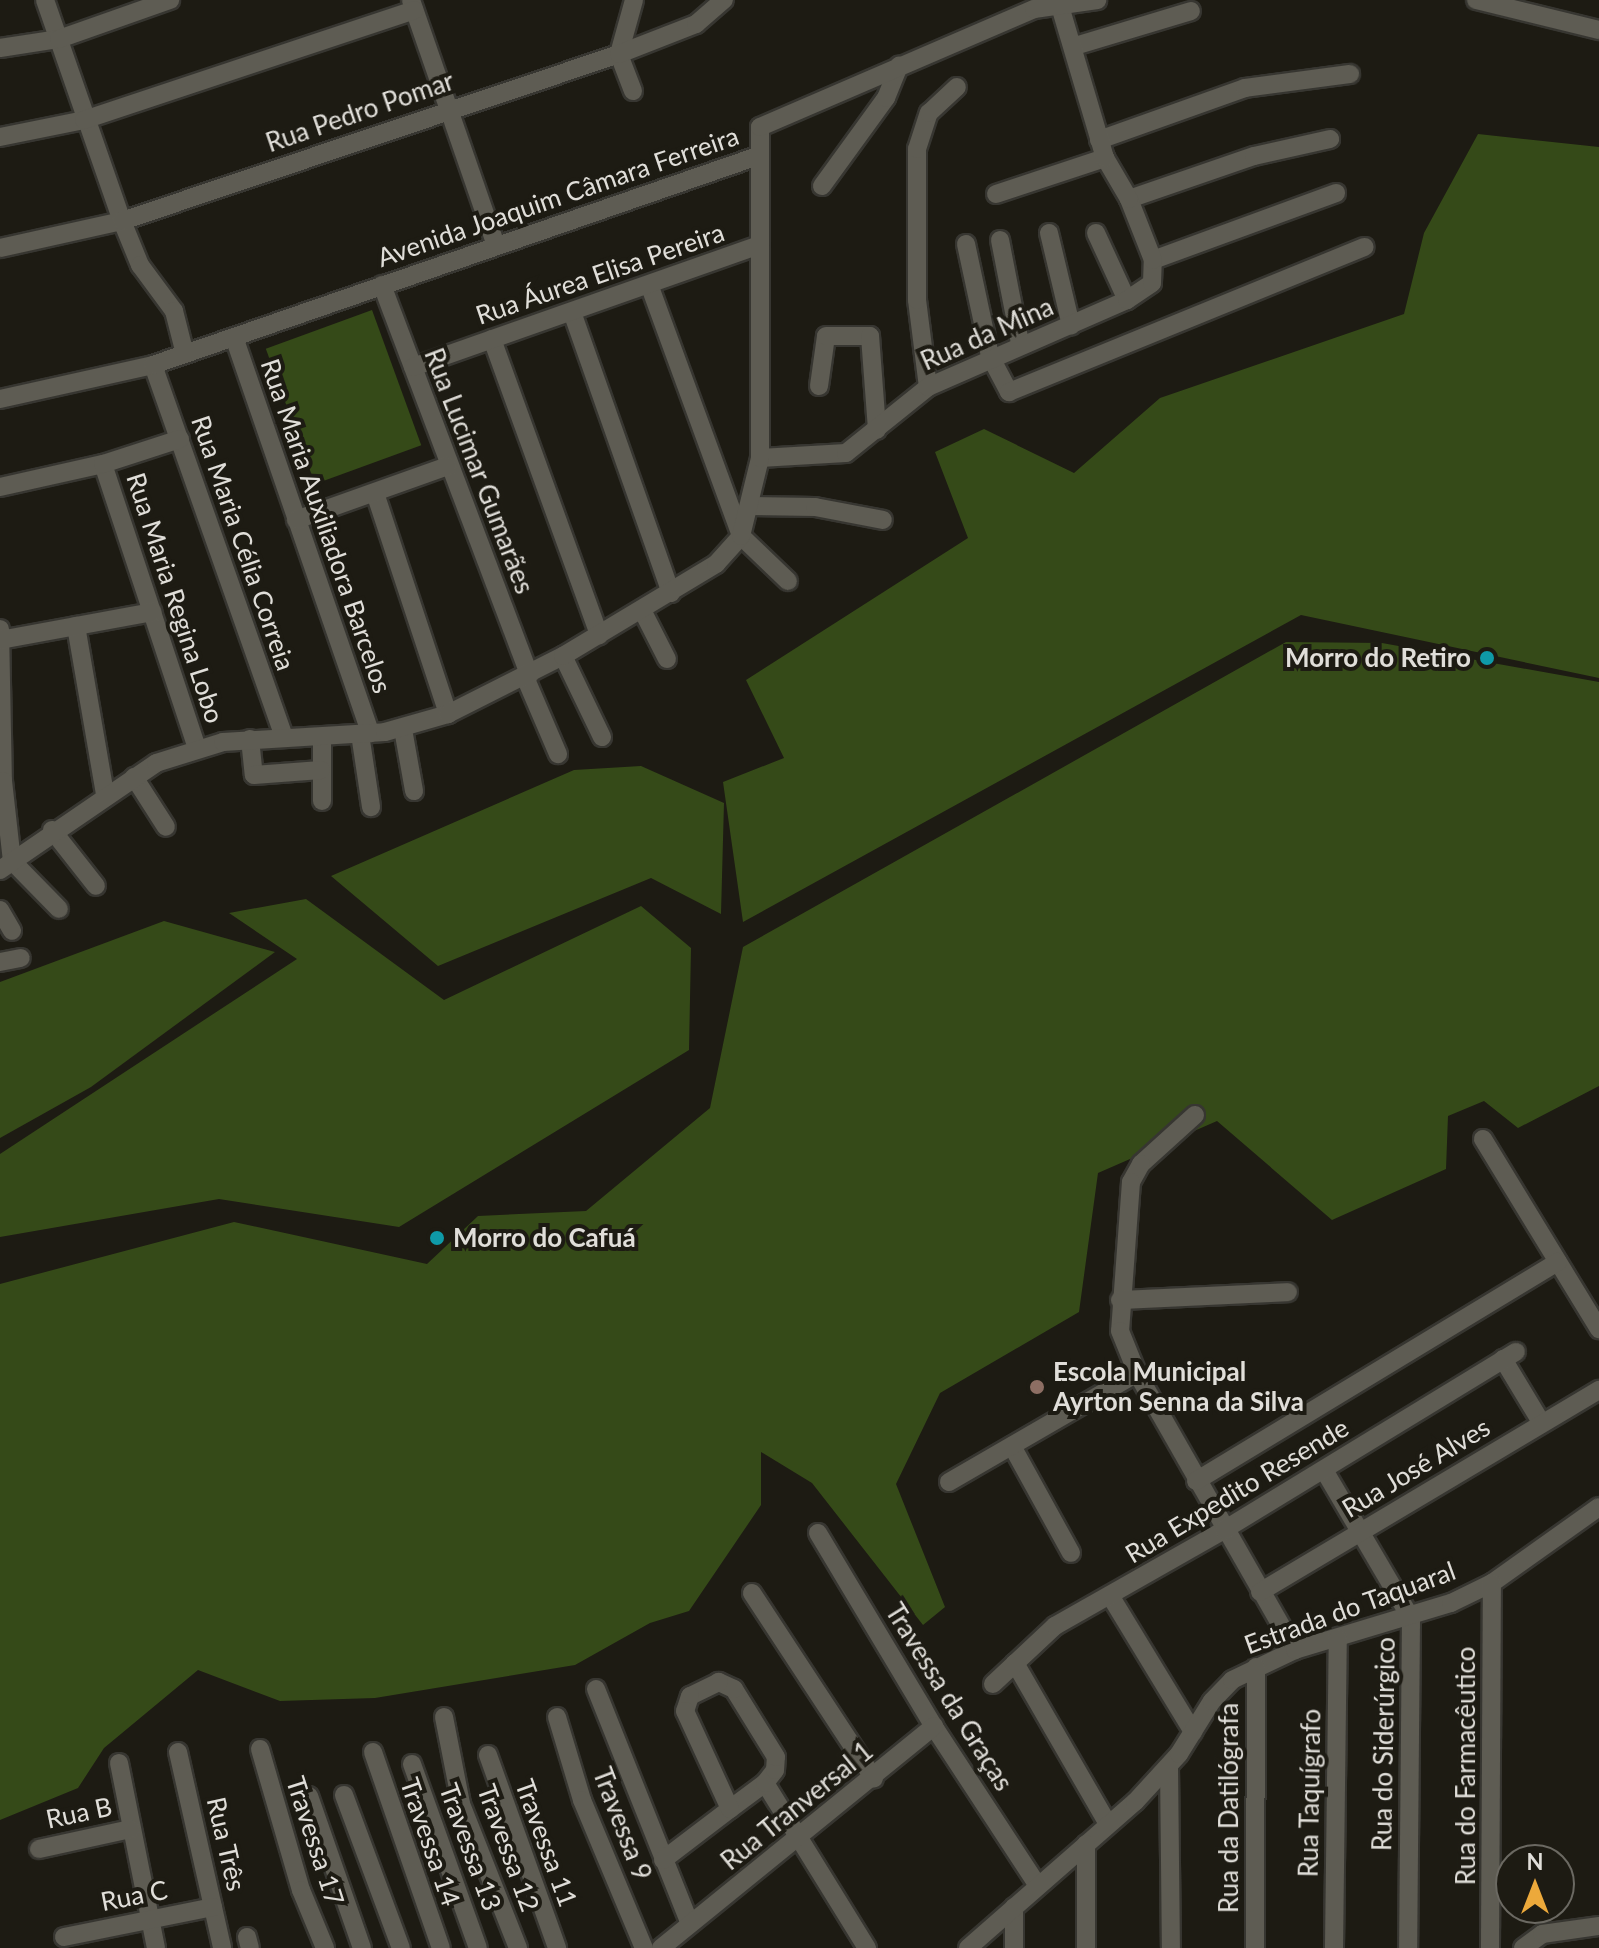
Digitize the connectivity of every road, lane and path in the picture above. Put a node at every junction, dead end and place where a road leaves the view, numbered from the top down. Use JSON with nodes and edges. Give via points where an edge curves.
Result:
{"nodes":[{"id":1,"x":45,"y":0,"type":"edge"},
{"id":2,"x":170,"y":0,"type":"edge"},
{"id":3,"x":634,"y":0,"type":"edge"},
{"id":4,"x":724,"y":0,"type":"edge"},
{"id":5,"x":1097,"y":0,"type":"edge"},
{"id":6,"x":1476,"y":0,"type":"edge"},
{"id":7,"x":412,"y":5,"type":"edge"},
{"id":8,"x":1061,"y":9,"type":"junction"},
{"id":9,"x":1191,"y":11,"type":"dead end"},
{"id":10,"x":1599,"y":30,"type":"edge"},
{"id":11,"x":59,"y":39,"type":"junction"},
{"id":12,"x":1075,"y":46,"type":"junction"},
{"id":13,"x":0,"y":48,"type":"edge"},
{"id":14,"x":619,"y":54,"type":"junction"},
{"id":15,"x":899,"y":66,"type":"junction"},
{"id":16,"x":1350,"y":74,"type":"dead end"},
{"id":17,"x":957,"y":87,"type":"dead end"},
{"id":18,"x":633,"y":91,"type":"dead end"},
{"id":19,"x":445,"y":110,"type":"junction"},
{"id":20,"x":84,"y":120,"type":"junction"},
{"id":21,"x":0,"y":137,"type":"edge"},
{"id":22,"x":1330,"y":139,"type":"dead end"},
{"id":23,"x":1102,"y":149,"type":"junction"},
{"id":24,"x":758,"y":156,"type":"junction"},
{"id":25,"x":822,"y":186,"type":"dead end"},
{"id":26,"x":1336,"y":193,"type":"dead end"},
{"id":27,"x":996,"y":194,"type":"dead end"},
{"id":28,"x":1129,"y":199,"type":"junction"},
{"id":29,"x":122,"y":221,"type":"junction"},
{"id":30,"x":1049,"y":233,"type":"dead end"},
{"id":31,"x":1096,"y":233,"type":"dead end"},
{"id":32,"x":1000,"y":240,"type":"dead end"},
{"id":33,"x":966,"y":244,"type":"dead end"},
{"id":34,"x":760,"y":245,"type":"junction"},
{"id":35,"x":496,"y":246,"type":"junction"},
{"id":36,"x":1365,"y":247,"type":"dead end"},
{"id":37,"x":0,"y":248,"type":"edge"},
{"id":38,"x":1153,"y":260,"type":"junction"},
{"id":39,"x":382,"y":285,"type":"junction"},
{"id":40,"x":650,"y":287,"type":"junction"},
{"id":41,"x":1127,"y":300,"type":"junction"},
{"id":42,"x":572,"y":312,"type":"junction"},
{"id":43,"x":1071,"y":325,"type":"junction"},
{"id":44,"x":234,"y":337,"type":"junction"},
{"id":45,"x":492,"y":339,"type":"junction"},
{"id":46,"x":1020,"y":343,"type":"junction"},
{"id":47,"x":185,"y":354,"type":"junction"},
{"id":48,"x":990,"y":356,"type":"junction"},
{"id":49,"x":153,"y":365,"type":"junction"},
{"id":50,"x":413,"y":367,"type":"junction"},
{"id":51,"x":819,"y":386,"type":"dead end"},
{"id":52,"x":928,"y":387,"type":"junction"},
{"id":53,"x":0,"y":399,"type":"edge"},
{"id":54,"x":877,"y":430,"type":"junction"},
{"id":55,"x":180,"y":439,"type":"junction"},
{"id":56,"x":760,"y":458,"type":"junction"},
{"id":57,"x":103,"y":464,"type":"junction"},
{"id":58,"x":448,"y":466,"type":"junction"},
{"id":59,"x":0,"y":487,"type":"edge"},
{"id":60,"x":375,"y":493,"type":"junction"},
{"id":61,"x":751,"y":506,"type":"junction"},
{"id":62,"x":296,"y":520,"type":"junction"},
{"id":63,"x":883,"y":520,"type":"dead end"},
{"id":64,"x":741,"y":536,"type":"junction"},
{"id":65,"x":788,"y":581,"type":"dead end"},
{"id":66,"x":671,"y":593,"type":"junction"},
{"id":67,"x":642,"y":610,"type":"junction"},
{"id":68,"x":152,"y":612,"type":"junction"},
{"id":69,"x":76,"y":626,"type":"junction"},
{"id":70,"x":0,"y":629,"type":"edge"},
{"id":71,"x":599,"y":635,"type":"junction"},
{"id":72,"x":0,"y":640,"type":"edge"},
{"id":73,"x":563,"y":656,"type":"junction"},
{"id":74,"x":667,"y":659,"type":"dead end"},
{"id":75,"x":527,"y":676,"type":"junction"},
{"id":76,"x":448,"y":714,"type":"junction"},
{"id":77,"x":403,"y":729,"type":"junction"},
{"id":78,"x":365,"y":733,"type":"junction"},
{"id":79,"x":602,"y":737,"type":"dead end"},
{"id":80,"x":284,"y":738,"type":"junction"},
{"id":81,"x":322,"y":738,"type":"junction"},
{"id":82,"x":250,"y":739,"type":"junction"},
{"id":83,"x":197,"y":749,"type":"junction"},
{"id":84,"x":558,"y":754,"type":"dead end"},
{"id":85,"x":321,"y":770,"type":"junction"},
{"id":86,"x":134,"y":777,"type":"junction"},
{"id":87,"x":414,"y":791,"type":"dead end"},
{"id":88,"x":105,"y":794,"type":"junction"},
{"id":89,"x":322,"y":801,"type":"dead end"},
{"id":90,"x":371,"y":807,"type":"dead end"},
{"id":91,"x":166,"y":827,"type":"dead end"},
{"id":92,"x":52,"y":830,"type":"junction"},
{"id":93,"x":6,"y":866,"type":"edge"},
{"id":94,"x":96,"y":886,"type":"dead end"},
{"id":95,"x":59,"y":909,"type":"dead end"},
{"id":96,"x":0,"y":910,"type":"edge"},
{"id":97,"x":12,"y":931,"type":"dead end"},
{"id":98,"x":21,"y":958,"type":"dead end"},
{"id":99,"x":0,"y":962,"type":"edge"},
{"id":100,"x":1195,"y":1115,"type":"dead end"},
{"id":101,"x":1483,"y":1139,"type":"dead end"},
{"id":102,"x":1558,"y":1262,"type":"junction"},
{"id":103,"x":1288,"y":1292,"type":"dead end"},
{"id":104,"x":1120,"y":1300,"type":"junction"},
{"id":105,"x":1599,"y":1329,"type":"edge"},
{"id":106,"x":1137,"y":1373,"type":"junction"},
{"id":107,"x":1599,"y":1390,"type":"edge"},
{"id":108,"x":1541,"y":1422,"type":"junction"},
{"id":109,"x":1012,"y":1446,"type":"junction"},
{"id":110,"x":1324,"y":1470,"type":"junction"},
{"id":111,"x":1196,"y":1481,"type":"junction"},
{"id":112,"x":949,"y":1482,"type":"dead end"},
{"id":113,"x":1599,"y":1507,"type":"edge"},
{"id":114,"x":1224,"y":1530,"type":"junction"},
{"id":115,"x":1362,"y":1531,"type":"junction"},
{"id":116,"x":818,"y":1533,"type":"dead end"},
{"id":117,"x":1071,"y":1553,"type":"dead end"},
{"id":118,"x":1492,"y":1583,"type":"junction"},
{"id":119,"x":1260,"y":1592,"type":"junction"},
{"id":120,"x":752,"y":1593,"type":"dead end"},
{"id":121,"x":1111,"y":1597,"type":"junction"},
{"id":122,"x":1411,"y":1618,"type":"junction"},
{"id":123,"x":1338,"y":1638,"type":"junction"},
{"id":124,"x":1295,"y":1650,"type":"junction"},
{"id":125,"x":1015,"y":1663,"type":"junction"},
{"id":126,"x":1256,"y":1667,"type":"junction"},
{"id":127,"x":993,"y":1684,"type":"dead end"},
{"id":128,"x":596,"y":1689,"type":"dead end"},
{"id":129,"x":444,"y":1717,"type":"dead end"},
{"id":130,"x":557,"y":1717,"type":"dead end"},
{"id":131,"x":934,"y":1726,"type":"junction"},
{"id":132,"x":1193,"y":1732,"type":"junction"},
{"id":133,"x":260,"y":1749,"type":"dead end"},
{"id":134,"x":178,"y":1752,"type":"dead end"},
{"id":135,"x":373,"y":1752,"type":"dead end"},
{"id":136,"x":488,"y":1755,"type":"dead end"},
{"id":137,"x":119,"y":1763,"type":"dead end"},
{"id":138,"x":412,"y":1764,"type":"dead end"},
{"id":139,"x":1169,"y":1766,"type":"junction"},
{"id":140,"x":874,"y":1779,"type":"junction"},
{"id":141,"x":765,"y":1783,"type":"junction"},
{"id":142,"x":344,"y":1795,"type":"dead end"},
{"id":143,"x":309,"y":1796,"type":"dead end"},
{"id":144,"x":730,"y":1809,"type":"junction"},
{"id":145,"x":1108,"y":1824,"type":"junction"},
{"id":146,"x":131,"y":1829,"type":"junction"},
{"id":147,"x":797,"y":1841,"type":"junction"},
{"id":148,"x":1086,"y":1844,"type":"junction"},
{"id":149,"x":39,"y":1849,"type":"dead end"},
{"id":150,"x":663,"y":1860,"type":"junction"},
{"id":151,"x":1038,"y":1886,"type":"junction"},
{"id":152,"x":213,"y":1907,"type":"junction"},
{"id":153,"x":1014,"y":1907,"type":"junction"},
{"id":154,"x":150,"y":1920,"type":"junction"},
{"id":155,"x":690,"y":1924,"type":"junction"},
{"id":156,"x":1599,"y":1926,"type":"edge"},
{"id":157,"x":64,"y":1937,"type":"dead end"},
{"id":158,"x":156,"y":1948,"type":"edge"},
{"id":159,"x":222,"y":1948,"type":"edge"},
{"id":160,"x":325,"y":1948,"type":"edge"},
{"id":161,"x":362,"y":1948,"type":"edge"},
{"id":162,"x":401,"y":1948,"type":"edge"},
{"id":163,"x":441,"y":1948,"type":"edge"},
{"id":164,"x":478,"y":1948,"type":"edge"},
{"id":165,"x":518,"y":1948,"type":"edge"},
{"id":166,"x":557,"y":1948,"type":"edge"},
{"id":167,"x":644,"y":1948,"type":"edge"},
{"id":168,"x":661,"y":1948,"type":"edge"},
{"id":169,"x":867,"y":1948,"type":"edge"},
{"id":170,"x":968,"y":1948,"type":"edge"},
{"id":171,"x":1014,"y":1948,"type":"edge"},
{"id":172,"x":1086,"y":1948,"type":"edge"},
{"id":173,"x":1171,"y":1948,"type":"edge"},
{"id":174,"x":1255,"y":1948,"type":"edge"},
{"id":175,"x":1334,"y":1948,"type":"edge"},
{"id":176,"x":1408,"y":1948,"type":"edge"},
{"id":177,"x":1490,"y":1948,"type":"edge"},
{"id":178,"x":1523,"y":1948,"type":"edge"}],
"edges":[{"from":1,"to":11,"type":"street"},
{"from":2,"to":11,"type":"street"},
{"from":3,"to":14,"type":"street"},
{"from":4,"to":14,"type":"street","name":"Rua Pedro Pomar","via":[[696,24]]},
{"from":5,"to":8,"type":"street","name":"Avenida Joaquim Câmara Ferreira"},
{"from":6,"to":10,"type":"street"},
{"from":7,"to":19,"type":"street"},
{"from":7,"to":20,"type":"street"},
{"from":8,"to":12,"type":"street"},
{"from":8,"to":15,"type":"street","name":"Avenida Joaquim Câmara Ferreira","via":[[1034,9]]},
{"from":9,"to":12,"type":"street"},
{"from":11,"to":13,"type":"street"},
{"from":11,"to":20,"type":"street"},
{"from":12,"to":23,"type":"street"},
{"from":14,"to":18,"type":"street"},
{"from":14,"to":19,"type":"street","name":"Rua Pedro Pomar"},
{"from":15,"to":24,"type":"street","name":"Avenida Joaquim Câmara Ferreira","via":[[765,122]]},
{"from":15,"to":25,"type":"street","via":[[886,98]]},
{"from":16,"to":23,"type":"street","via":[[1245,88]]},
{"from":17,"to":52,"type":"street","via":[[929,113],[917,149],[917,300]]},
{"from":19,"to":29,"type":"street","name":"Rua Pedro Pomar"},
{"from":19,"to":35,"type":"street"},
{"from":20,"to":21,"type":"street"},
{"from":20,"to":29,"type":"street"},
{"from":22,"to":28,"type":"street","via":[[1254,156]]},
{"from":23,"to":27,"type":"street"},
{"from":23,"to":28,"type":"street"},
{"from":24,"to":34,"type":"street"},
{"from":24,"to":35,"type":"street","name":"Avenida Joaquim Câmara Ferreira"},
{"from":26,"to":38,"type":"street"},
{"from":28,"to":38,"type":"street"},
{"from":29,"to":37,"type":"street","name":"Rua Pedro Pomar"},
{"from":29,"to":47,"type":"street","via":[[140,265],[174,311]]},
{"from":30,"to":43,"type":"street"},
{"from":31,"to":41,"type":"street"},
{"from":32,"to":46,"type":"street"},
{"from":33,"to":48,"type":"street","via":[[973,300]]},
{"from":34,"to":40,"type":"street","name":"Rua Áurea Elisa Pereira"},
{"from":34,"to":56,"type":"street"},
{"from":35,"to":39,"type":"street","name":"Avenida Joaquim Câmara Ferreira"},
{"from":36,"to":48,"type":"street","via":[[1013,392]]},
{"from":38,"to":41,"type":"street","name":"Rua da Mina","via":[[1152,283]]},
{"from":39,"to":44,"type":"street","name":"Avenida Joaquim Câmara Ferreira"},
{"from":39,"to":50,"type":"street","name":"Rua Lucimar Gumarães"},
{"from":40,"to":42,"type":"street","name":"Rua Áurea Elisa Pereira"},
{"from":40,"to":64,"type":"street"},
{"from":41,"to":43,"type":"street","name":"Rua da Mina"},
{"from":42,"to":45,"type":"street","name":"Rua Áurea Elisa Pereira"},
{"from":42,"to":66,"type":"street"},
{"from":43,"to":46,"type":"street","name":"Rua da Mina"},
{"from":44,"to":47,"type":"street","name":"Avenida Joaquim Câmara Ferreira"},
{"from":44,"to":62,"type":"street","name":"Rua Maria Auxiliadora Barcelos"},
{"from":45,"to":50,"type":"street","name":"Rua Áurea Elisa Pereira"},
{"from":45,"to":71,"type":"street"},
{"from":46,"to":48,"type":"street","name":"Rua da Mina"},
{"from":47,"to":49,"type":"street","name":"Avenida Joaquim Câmara Ferreira"},
{"from":48,"to":52,"type":"street","name":"Rua da Mina"},
{"from":49,"to":53,"type":"street","name":"Avenida Joaquim Câmara Ferreira"},
{"from":49,"to":55,"type":"street","name":"Rua Maria Célia Correia"},
{"from":50,"to":58,"type":"street","name":"Rua Lucimar Gumarães"},
{"from":51,"to":54,"type":"street","via":[[826,336],[870,336]]},
{"from":52,"to":54,"type":"street","name":"Rua da Mina"},
{"from":54,"to":56,"type":"street","name":"Rua da Mina","via":[[837,455]]},
{"from":55,"to":57,"type":"street"},
{"from":55,"to":80,"type":"street","name":"Rua Maria Célia Correia"},
{"from":56,"to":61,"type":"street"},
{"from":57,"to":59,"type":"street"},
{"from":57,"to":68,"type":"street","name":"Rua Maria Regina Lobo"},
{"from":58,"to":60,"type":"street"},
{"from":58,"to":75,"type":"street","name":"Rua Lucimar Gumarães"},
{"from":60,"to":62,"type":"street"},
{"from":60,"to":76,"type":"street"},
{"from":61,"to":63,"type":"street","via":[[815,507]]},
{"from":61,"to":64,"type":"street"},
{"from":62,"to":78,"type":"street","name":"Rua Maria Auxiliadora Barcelos"},
{"from":64,"to":65,"type":"street"},
{"from":64,"to":66,"type":"street","via":[[716,564]]},
{"from":66,"to":67,"type":"street"},
{"from":67,"to":71,"type":"street"},
{"from":67,"to":74,"type":"street"},
{"from":68,"to":69,"type":"street"},
{"from":68,"to":83,"type":"street","name":"Rua Maria Regina Lobo"},
{"from":69,"to":72,"type":"street"},
{"from":69,"to":88,"type":"street"},
{"from":70,"to":72,"type":"street"},
{"from":71,"to":73,"type":"street"},
{"from":72,"to":93,"type":"street"},
{"from":73,"to":75,"type":"street"},
{"from":73,"to":79,"type":"street"},
{"from":75,"to":76,"type":"street"},
{"from":75,"to":84,"type":"street","name":"Rua Lucimar Gumarães"},
{"from":76,"to":77,"type":"street"},
{"from":77,"to":78,"type":"street"},
{"from":77,"to":87,"type":"street"},
{"from":78,"to":81,"type":"street"},
{"from":78,"to":90,"type":"street","name":"Rua Maria Auxiliadora Barcelos"},
{"from":80,"to":81,"type":"street"},
{"from":80,"to":82,"type":"street"},
{"from":81,"to":85,"type":"street"},
{"from":82,"to":83,"type":"street"},
{"from":82,"to":85,"type":"street","via":[[254,775]]},
{"from":83,"to":86,"type":"street"},
{"from":85,"to":89,"type":"street"},
{"from":86,"to":88,"type":"street"},
{"from":86,"to":91,"type":"street"},
{"from":88,"to":92,"type":"street"},
{"from":92,"to":93,"type":"street"},
{"from":92,"to":94,"type":"street"},
{"from":93,"to":95,"type":"street"},
{"from":96,"to":97,"type":"street"},
{"from":98,"to":99,"type":"street"},
{"from":100,"to":104,"type":"street","via":[[1141,1164],[1131,1182]]},
{"from":101,"to":102,"type":"street"},
{"from":102,"to":105,"type":"street"},
{"from":102,"to":111,"type":"street"},
{"from":103,"to":104,"type":"street"},
{"from":104,"to":106,"type":"street","via":[[1120,1331]]},
{"from":106,"to":109,"type":"street"},
{"from":106,"to":111,"type":"street"},
{"from":107,"to":108,"type":"street","name":"Rua José Alves"},
{"from":108,"to":110,"type":"street","name":"Rua Expedito Resende","via":[[1510,1355]]},
{"from":108,"to":115,"type":"street","name":"Rua José Alves"},
{"from":109,"to":112,"type":"street"},
{"from":109,"to":117,"type":"street"},
{"from":110,"to":114,"type":"street","name":"Rua Expedito Resende"},
{"from":110,"to":115,"type":"street","name":"Rua do Siderúrgico"},
{"from":111,"to":114,"type":"street"},
{"from":113,"to":118,"type":"street","name":"Estrada do Taquaral"},
{"from":114,"to":119,"type":"street"},
{"from":114,"to":121,"type":"street","name":"Rua Expedito Resende"},
{"from":115,"to":119,"type":"street","name":"Rua José Alves"},
{"from":115,"to":122,"type":"street","name":"Rua do Siderúrgico"},
{"from":116,"to":131,"type":"street","name":"Travessa da Graças"},
{"from":118,"to":122,"type":"street","name":"Estrada do Taquaral"},
{"from":118,"to":177,"type":"street","name":"Rua do Farmacêutico"},
{"from":119,"to":124,"type":"street"},
{"from":120,"to":140,"type":"street"},
{"from":121,"to":125,"type":"street","name":"Rua Expedito Resende","via":[[1055,1626]]},
{"from":121,"to":132,"type":"street"},
{"from":122,"to":123,"type":"street","name":"Estrada do Taquaral"},
{"from":122,"to":176,"type":"street","name":"Rua do Siderúrgico"},
{"from":123,"to":124,"type":"street","name":"Estrada do Taquaral"},
{"from":123,"to":175,"type":"street","name":"Rua Taquígrafo"},
{"from":124,"to":126,"type":"street","name":"Estrada do Taquaral"},
{"from":125,"to":127,"type":"street","name":"Rua Expedito Resende"},
{"from":125,"to":145,"type":"street"},
{"from":126,"to":132,"type":"street","name":"Estrada do Taquaral","via":[[1222,1690]]},
{"from":126,"to":174,"type":"street","name":"Rua da Datilógrafa"},
{"from":128,"to":150,"type":"street"},
{"from":129,"to":165,"type":"street","name":"Travessa 12","via":[[461,1804]]},
{"from":130,"to":167,"type":"street","name":"Travessa 9","via":[[597,1840]]},
{"from":131,"to":140,"type":"street","name":"Rua Tranversal 1"},
{"from":131,"to":151,"type":"street","name":"Travessa da Graças"},
{"from":132,"to":139,"type":"street","name":"Estrada do Taquaral"},
{"from":133,"to":160,"type":"street","name":"Travessa 17","via":[[301,1890]]},
{"from":134,"to":152,"type":"street","name":"Rua Três"},
{"from":135,"to":163,"type":"street","name":"Travessa 14"},
{"from":136,"to":166,"type":"street","name":"Travessa 11"},
{"from":137,"to":146,"type":"street"},
{"from":138,"to":164,"type":"street","name":"Travessa 13"},
{"from":139,"to":145,"type":"street","name":"Estrada do Taquaral"},
{"from":139,"to":173,"type":"street"},
{"from":140,"to":147,"type":"street","name":"Rua Tranversal 1"},
{"from":141,"to":144,"type":"street"},
{"from":141,"to":144,"type":"street","via":[[777,1764],[734,1689],[723,1682],[690,1696],[685,1719]]},
{"from":141,"to":147,"type":"street"},
{"from":142,"to":162,"type":"street"},
{"from":143,"to":161,"type":"street"},
{"from":144,"to":150,"type":"street"},
{"from":145,"to":148,"type":"street","name":"Estrada do Taquaral"},
{"from":146,"to":149,"type":"street","name":"Rua B"},
{"from":146,"to":154,"type":"street"},
{"from":147,"to":155,"type":"street","name":"Rua Tranversal 1"},
{"from":147,"to":169,"type":"street"},
{"from":148,"to":151,"type":"street","name":"Estrada do Taquaral"},
{"from":148,"to":172,"type":"street"},
{"from":150,"to":155,"type":"street"},
{"from":151,"to":153,"type":"street","name":"Estrada do Taquaral"},
{"from":152,"to":154,"type":"street","name":"Rua C"},
{"from":152,"to":159,"type":"street","name":"Rua Três"},
{"from":153,"to":170,"type":"street","name":"Estrada do Taquaral"},
{"from":153,"to":171,"type":"street"},
{"from":154,"to":157,"type":"street","name":"Rua C"},
{"from":154,"to":158,"type":"street"},
{"from":155,"to":168,"type":"street","name":"Rua Tranversal 1"},
{"from":156,"to":178,"type":"street","via":[[1542,1934]]}]}
